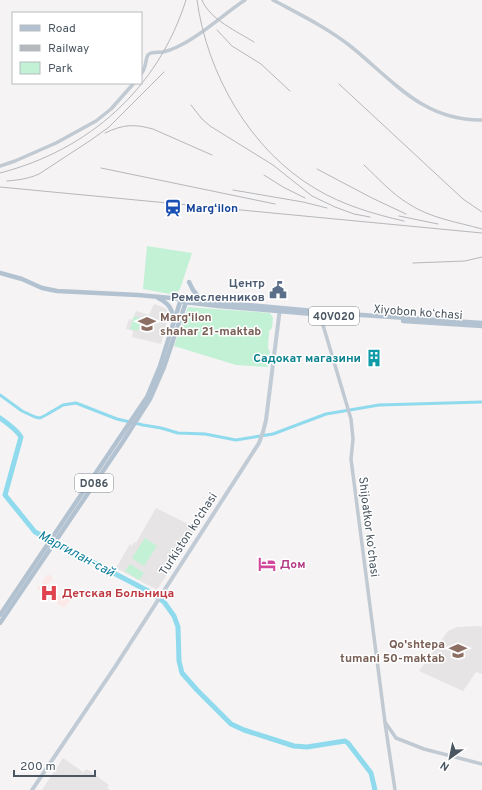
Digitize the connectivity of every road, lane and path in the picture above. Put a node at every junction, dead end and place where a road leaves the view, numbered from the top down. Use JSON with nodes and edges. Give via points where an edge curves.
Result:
{"nodes":[{"id":1,"x":245,"y":0,"type":"edge"},
{"id":2,"x":273,"y":0,"type":"edge"},
{"id":3,"x":142,"y":72,"type":"edge"},
{"id":4,"x":133,"y":84,"type":"edge"},
{"id":5,"x":482,"y":120,"type":"edge"},
{"id":6,"x":0,"y":166,"type":"edge"},
{"id":7,"x":0,"y":273,"type":"edge"},
{"id":8,"x":189,"y":282,"type":"dead end"},
{"id":9,"x":153,"y":296,"type":"junction"},
{"id":10,"x":180,"y":300,"type":"junction"},
{"id":11,"x":186,"y":301,"type":"junction"},
{"id":12,"x":202,"y":301,"type":"junction"},
{"id":13,"x":279,"y":309,"type":"junction"},
{"id":14,"x":320,"y":315,"type":"junction"},
{"id":15,"x":175,"y":320,"type":"junction"},
{"id":16,"x":482,"y":323,"type":"edge"},
{"id":17,"x":482,"y":326,"type":"edge"},
{"id":18,"x":167,"y":341,"type":"junction"},
{"id":19,"x":172,"y":343,"type":"junction"},
{"id":20,"x":138,"y":414,"type":"junction"},
{"id":21,"x":50,"y":544,"type":"junction"},
{"id":22,"x":0,"y":615,"type":"edge"},
{"id":23,"x":0,"y":623,"type":"edge"},
{"id":24,"x":385,"y":722,"type":"junction"},
{"id":25,"x":386,"y":734,"type":"junction"},
{"id":26,"x":398,"y":738,"type":"junction"},
{"id":27,"x":482,"y":764,"type":"edge"},
{"id":28,"x":32,"y":790,"type":"edge"},
{"id":29,"x":395,"y":790,"type":"edge"}],
"edges":[{"from":1,"to":3,"type":"street","via":[[203,32],[177,47],[148,54]]},
{"from":2,"to":5,"type":"street","via":[[349,45],[414,100],[430,110],[467,120]]},
{"from":4,"to":6,"type":"street","via":[[111,109],[96,121],[56,143]]},
{"from":7,"to":9,"type":"main road","number":"40V020","via":[[57,291]]},
{"from":8,"to":12,"type":"main road"},
{"from":9,"to":10,"type":"main road","number":"40V020"},
{"from":9,"to":15,"type":"main road","via":[[170,306]]},
{"from":10,"to":11,"type":"main road","number":"40V020"},
{"from":10,"to":15,"type":"main road","number":"D086"},
{"from":11,"to":12,"type":"main road","name":"Xiyobon koʻchasi","number":"40V020"},
{"from":11,"to":13,"type":"main road","name":"Xiyobon koʻchasi","number":"40V020"},
{"from":11,"to":19,"type":"main road","number":"D086"},
{"from":12,"to":13,"type":"main road","name":"Xiyobon koʻchasi","number":"40V020"},
{"from":13,"to":14,"type":"main road","name":"Xiyobon koʻchasi","number":"40V020"},
{"from":13,"to":16,"type":"main road","name":"Xiyobon koʻchasi","number":"40V020"},
{"from":13,"to":28,"type":"main road","name":"Turkiston ko’chasi","via":[[266,420],[258,443]]},
{"from":14,"to":17,"type":"main road","name":"Xiyobon koʻchasi","number":"40V020"},
{"from":14,"to":24,"type":"street","name":"Shijoatkor koʻchasi","via":[[350,413],[351,459]]},
{"from":15,"to":18,"type":"main road","number":"D086"},
{"from":18,"to":19,"type":"main road"},
{"from":18,"to":20,"type":"main road","number":"D086","via":[[160,366]]},
{"from":19,"to":20,"type":"main road","number":"D086","via":[[153,392]]},
{"from":20,"to":21,"type":"main road","number":"D086"},
{"from":21,"to":22,"type":"main road","number":"D086"},
{"from":21,"to":23,"type":"main road","number":"D086"},
{"from":24,"to":25,"type":"street"},
{"from":24,"to":26,"type":"street","name":"Shijoatkor koʻchasi"},
{"from":25,"to":26,"type":"street"},
{"from":25,"to":29,"type":"street"},
{"from":26,"to":27,"type":"street","via":[[424,749]]}]}
